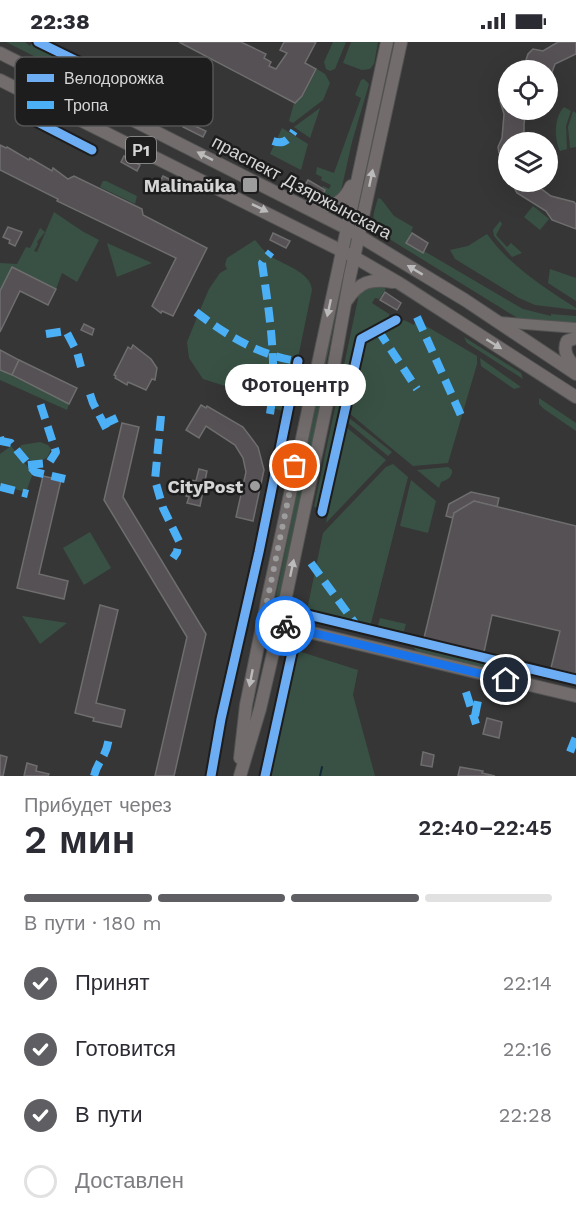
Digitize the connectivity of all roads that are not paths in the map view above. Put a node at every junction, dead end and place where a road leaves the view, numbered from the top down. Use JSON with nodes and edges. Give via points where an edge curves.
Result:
{"nodes":[{"id":1,"x":387,"y":42,"type":"edge"},
{"id":2,"x":400,"y":42,"type":"edge"},
{"id":3,"x":0,"y":52,"type":"edge"},
{"id":4,"x":15,"y":60,"type":"edge"},
{"id":5,"x":0,"y":80,"type":"edge"},
{"id":6,"x":15,"y":87,"type":"edge"},
{"id":7,"x":92,"y":126,"type":"edge"},
{"id":8,"x":147,"y":126,"type":"edge"},
{"id":9,"x":361,"y":162,"type":"junction"},
{"id":10,"x":295,"y":201,"type":"junction"},
{"id":11,"x":346,"y":228,"type":"junction"},
{"id":12,"x":359,"y":236,"type":"junction"},
{"id":13,"x":341,"y":250,"type":"junction"},
{"id":14,"x":354,"y":257,"type":"junction"},
{"id":15,"x":399,"y":283,"type":"junction"},
{"id":16,"x":344,"y":304,"type":"junction"},
{"id":17,"x":498,"y":322,"type":"junction"},
{"id":18,"x":576,"y":328,"type":"edge"},
{"id":19,"x":576,"y":338,"type":"edge"},
{"id":20,"x":576,"y":368,"type":"edge"},
{"id":21,"x":576,"y":374,"type":"edge"},
{"id":22,"x":576,"y":397,"type":"edge"},
{"id":23,"x":263,"y":621,"type":"junction"},
{"id":24,"x":279,"y":625,"type":"junction"},
{"id":25,"x":576,"y":696,"type":"edge"},
{"id":26,"x":239,"y":776,"type":"edge"}],
"edges":[{"from":1,"to":9,"type":"main road"},
{"from":12,"to":2,"type":"main road","one_way":true},
{"from":4,"to":3,"type":"main road","name":"праспект Дзяржынскага","number":"Р1","one_way":true},
{"from":5,"to":6,"type":"main road","name":"праспект Дзяржынскага","number":"Р1","one_way":true},
{"from":7,"to":13,"type":"main road","name":"праспект Дзяржынскага","number":"Р1","one_way":true},
{"from":10,"to":8,"type":"main road","name":"праспект Дзяржынскага","number":"Р1","one_way":true},
{"from":9,"to":10,"type":"main road","via":[[342,200],[326,207]]},
{"from":9,"to":11,"type":"main road"},
{"from":10,"to":11,"type":"main road","name":"праспект Дзяржынскага","number":"Р1"},
{"from":11,"to":12,"type":"main road","name":"праспект Дзяржынскага","number":"Р1"},
{"from":11,"to":13,"type":"main road"},
{"from":12,"to":14,"type":"main road"},
{"from":17,"to":12,"type":"main road","name":"праспект Дзяржынскага","number":"Р1","one_way":true},
{"from":13,"to":14,"type":"main road","name":"праспект Дзяржынскага","number":"Р1"},
{"from":13,"to":23,"type":"main road","one_way":true},
{"from":14,"to":15,"type":"main road","name":"праспект Дзяржынскага","number":"Р1"},
{"from":14,"to":16,"type":"main road"},
{"from":15,"to":16,"type":"main road","via":[[367,281]]},
{"from":15,"to":22,"type":"main road","name":"праспект Дзяржынскага","number":"Р1","one_way":true},
{"from":24,"to":16,"type":"main road","one_way":true},
{"from":17,"to":18,"type":"street"},
{"from":17,"to":21,"type":"main road","name":"праспект Дзяржынскага","number":"Р1"},
{"from":19,"to":20,"type":"main road","via":[[567,341],[565,349]]},
{"from":23,"to":24,"type":"main road"},
{"from":23,"to":26,"type":"main road","one_way":true,"via":[[246,705]]},
{"from":24,"to":25,"type":"main road"},
{"from":24,"to":26,"type":"main road","via":[[260,709]]}]}
